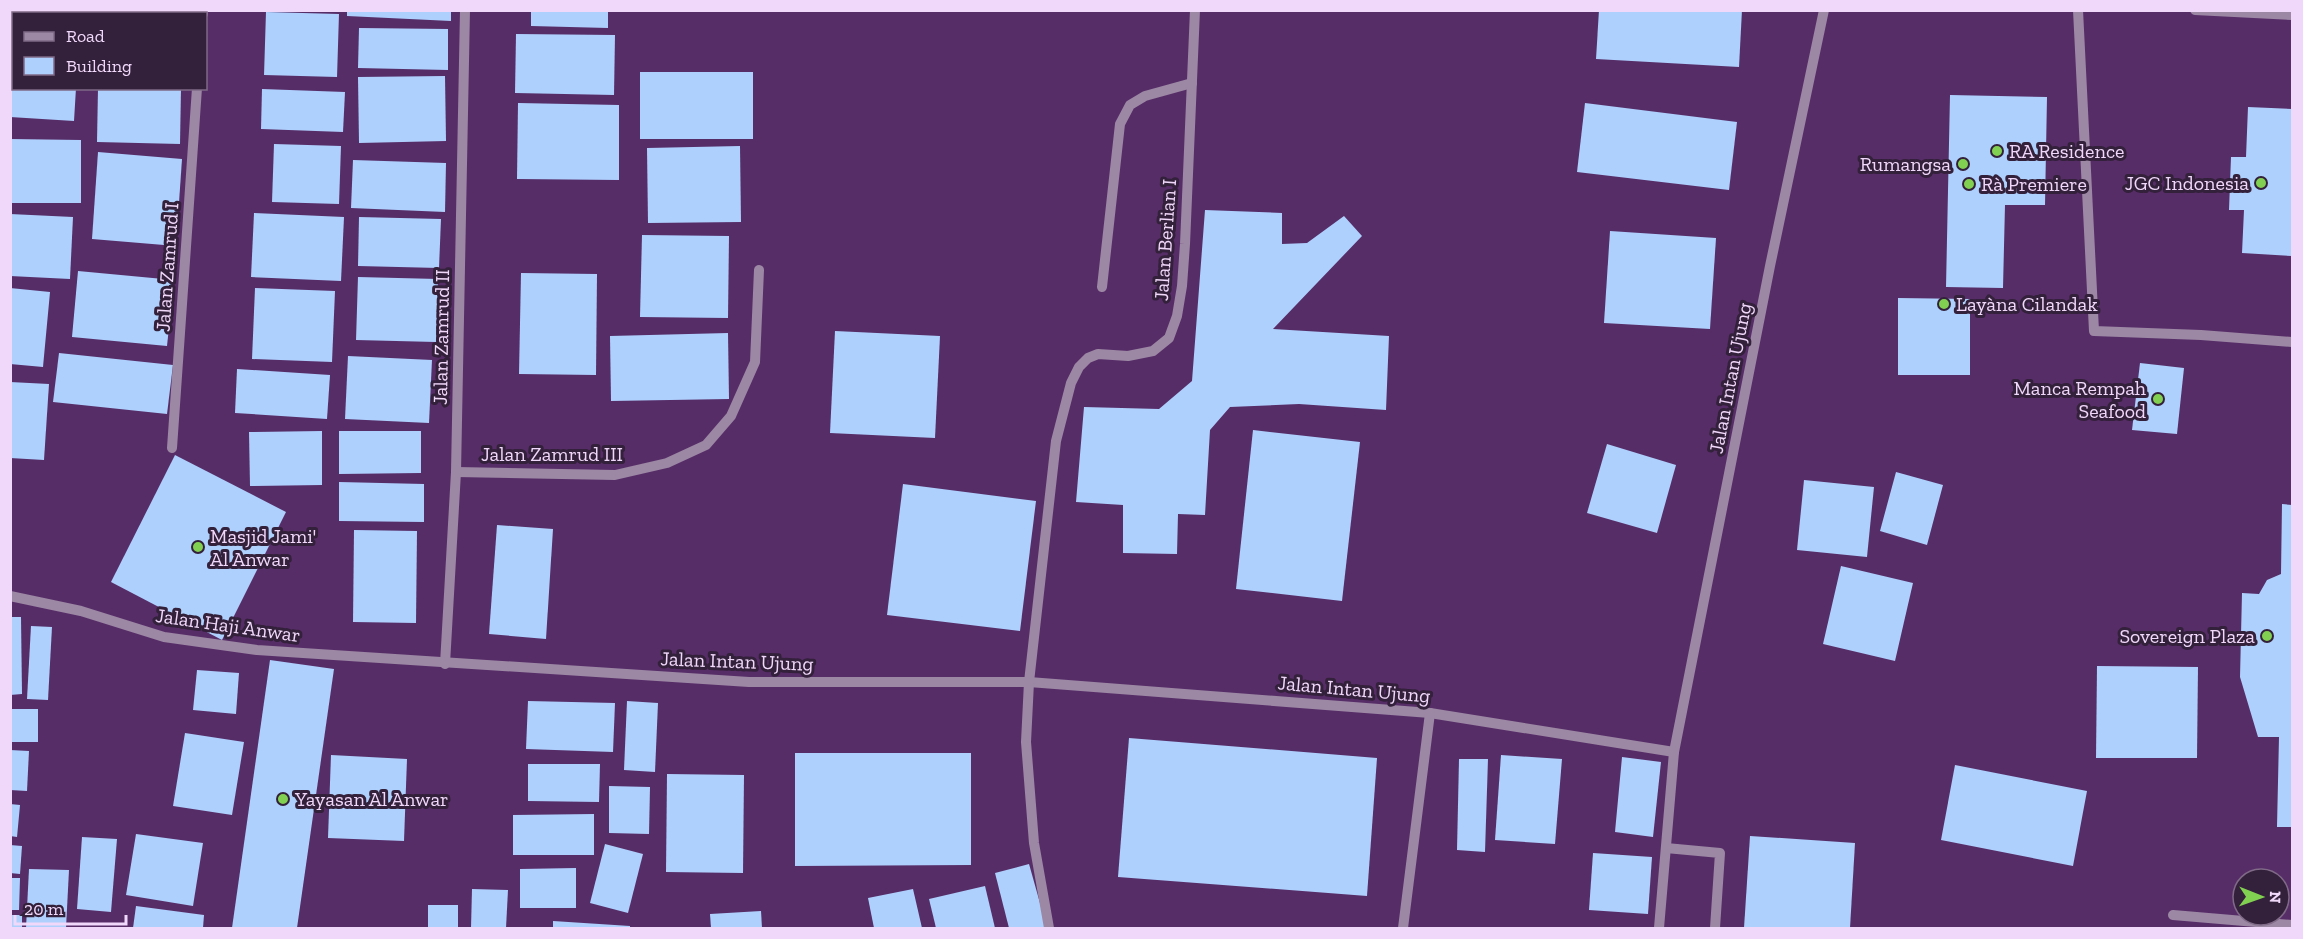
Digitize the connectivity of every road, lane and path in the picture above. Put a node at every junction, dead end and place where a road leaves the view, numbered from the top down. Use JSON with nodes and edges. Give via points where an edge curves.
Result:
{"nodes":[{"id":1,"x":465,"y":10,"type":"edge"},
{"id":2,"x":1195,"y":10,"type":"edge"},
{"id":3,"x":1824,"y":10,"type":"edge"},
{"id":4,"x":2078,"y":10,"type":"edge"},
{"id":5,"x":2195,"y":10,"type":"edge"},
{"id":6,"x":2292,"y":15,"type":"edge"},
{"id":7,"x":1192,"y":83,"type":"junction"},
{"id":8,"x":197,"y":90,"type":"edge"},
{"id":9,"x":759,"y":270,"type":"dead end"},
{"id":10,"x":1102,"y":287,"type":"dead end"},
{"id":11,"x":2292,"y":342,"type":"edge"},
{"id":12,"x":172,"y":448,"type":"dead end"},
{"id":13,"x":456,"y":472,"type":"junction"},
{"id":14,"x":10,"y":596,"type":"edge"},
{"id":15,"x":445,"y":664,"type":"junction"},
{"id":16,"x":1029,"y":682,"type":"junction"},
{"id":17,"x":1431,"y":713,"type":"junction"},
{"id":18,"x":1674,"y":752,"type":"junction"},
{"id":19,"x":1666,"y":849,"type":"junction"},
{"id":20,"x":2173,"y":915,"type":"dead end"},
{"id":21,"x":2292,"y":925,"type":"edge"},
{"id":22,"x":1049,"y":928,"type":"edge"},
{"id":23,"x":1403,"y":928,"type":"edge"},
{"id":24,"x":1659,"y":928,"type":"edge"},
{"id":25,"x":1715,"y":928,"type":"edge"}],
"edges":[{"from":1,"to":13,"type":"street","name":"Jalan Zamrud II"},
{"from":2,"to":7,"type":"street","name":"Jalan Berlian I"},
{"from":3,"to":18,"type":"street","name":"Jalan Intan Ujung"},
{"from":4,"to":11,"type":"street","via":[[2094,331]]},
{"from":5,"to":6,"type":"street"},
{"from":7,"to":10,"type":"street","via":[[1145,96],[1130,105],[1120,124]]},
{"from":7,"to":16,"type":"street","name":"Jalan Berlian I","via":[[1182,286],[1177,316],[1169,338],[1153,351],[1128,356],[1098,354],[1079,367],[1071,382],[1056,441]]},
{"from":8,"to":12,"type":"street","name":"Jalan Zamrud I"},
{"from":9,"to":13,"type":"street","name":"Jalan Zamrud III","via":[[755,362],[731,416],[706,445],[667,463],[615,475]]},
{"from":13,"to":15,"type":"street","name":"Jalan Zamrud II"},
{"from":14,"to":15,"type":"street","name":"Jalan Haji Anwar","via":[[81,611],[164,638],[257,650]]},
{"from":15,"to":16,"type":"street","name":"Jalan Intan Ujung","via":[[749,682]]},
{"from":16,"to":17,"type":"street","name":"Jalan Intan Ujung"},
{"from":16,"to":22,"type":"street","via":[[1026,741],[1034,843]]},
{"from":17,"to":18,"type":"street","name":"Jalan Intan Ujung"},
{"from":17,"to":23,"type":"street"},
{"from":18,"to":19,"type":"street","name":"Jalan Intan Ujung"},
{"from":19,"to":24,"type":"street","name":"Jalan Intan Ujung"},
{"from":19,"to":25,"type":"street","via":[[1720,853]]},
{"from":20,"to":21,"type":"street"}]}
